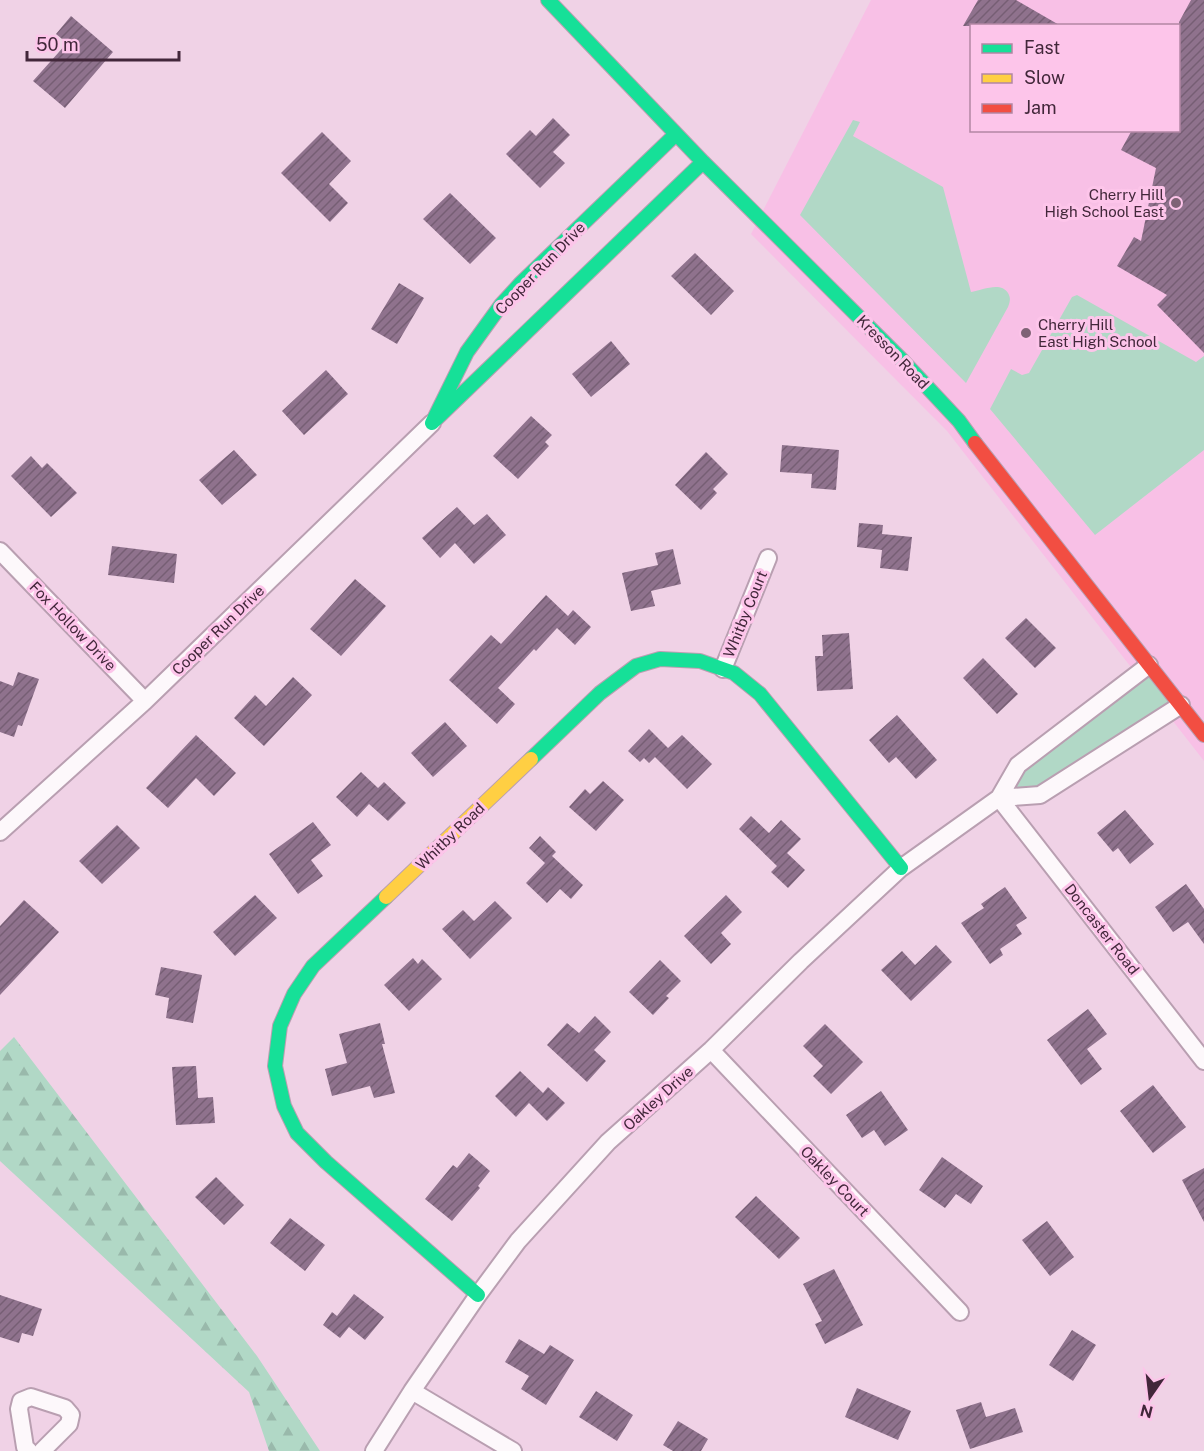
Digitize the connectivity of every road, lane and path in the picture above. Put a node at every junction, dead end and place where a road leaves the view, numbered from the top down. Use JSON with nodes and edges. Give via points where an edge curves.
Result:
{"nodes":[{"id":1,"x":548,"y":0,"type":"edge"},
{"id":2,"x":676,"y":134,"type":"junction"},
{"id":3,"x":704,"y":162,"type":"junction"},
{"id":4,"x":432,"y":423,"type":"junction"},
{"id":5,"x":0,"y":551,"type":"edge"},
{"id":6,"x":768,"y":558,"type":"dead end"},
{"id":7,"x":1149,"y":665,"type":"junction"},
{"id":8,"x":723,"y":669,"type":"junction"},
{"id":9,"x":145,"y":701,"type":"junction"},
{"id":10,"x":1181,"y":705,"type":"junction"},
{"id":11,"x":1204,"y":735,"type":"edge"},
{"id":12,"x":999,"y":798,"type":"junction"},
{"id":13,"x":0,"y":832,"type":"edge"},
{"id":14,"x":901,"y":868,"type":"junction"},
{"id":15,"x":711,"y":1050,"type":"junction"},
{"id":16,"x":1204,"y":1061,"type":"edge"},
{"id":17,"x":478,"y":1295,"type":"junction"},
{"id":18,"x":960,"y":1312,"type":"dead end"},
{"id":19,"x":412,"y":1391,"type":"junction"},
{"id":20,"x":29,"y":1451,"type":"edge"},
{"id":21,"x":42,"y":1451,"type":"edge"},
{"id":22,"x":374,"y":1451,"type":"edge"},
{"id":23,"x":513,"y":1451,"type":"edge"}],
"edges":[{"from":1,"to":2,"type":"street","name":"Kresson Road"},
{"from":2,"to":3,"type":"street","name":"Kresson Road"},
{"from":2,"to":4,"type":"street","name":"Cooper Run Drive","via":[[501,305],[467,352]]},
{"from":3,"to":4,"type":"street","name":"Cooper Run Drive"},
{"from":3,"to":7,"type":"street","name":"Kresson Road","via":[[959,421]]},
{"from":4,"to":9,"type":"street","name":"Cooper Run Drive"},
{"from":5,"to":9,"type":"street","name":"Fox Hollow Drive"},
{"from":6,"to":8,"type":"street","name":"Whitby Court"},
{"from":7,"to":10,"type":"street","name":"Kresson Road"},
{"from":7,"to":12,"type":"street","via":[[1018,765]]},
{"from":8,"to":14,"type":"street","name":"Whitby Road","via":[[760,694]]},
{"from":8,"to":17,"type":"street","name":"Whitby Road","via":[[700,661],[660,659],[636,666],[600,693],[313,966],[294,994],[280,1026],[275,1066],[284,1106],[297,1133]]},
{"from":9,"to":13,"type":"street","name":"Cooper Run Drive"},
{"from":10,"to":11,"type":"street","name":"Kresson Road"},
{"from":10,"to":12,"type":"street","via":[[1040,795]]},
{"from":12,"to":14,"type":"street","name":"Oakley Drive"},
{"from":12,"to":16,"type":"street","name":"Doncaster Road"},
{"from":14,"to":15,"type":"street","name":"Oakley Drive"},
{"from":15,"to":17,"type":"street","name":"Oakley Drive","via":[[608,1142],[518,1241]]},
{"from":15,"to":18,"type":"street","name":"Oakley Court"},
{"from":17,"to":19,"type":"street","name":"Oakley Drive"},
{"from":19,"to":22,"type":"street","name":"Oakley Drive"},
{"from":19,"to":23,"type":"street"},
{"from":20,"to":21,"type":"street","via":[[19,1409],[21,1401],[31,1396],[65,1408],[72,1415],[69,1424]]}]}
